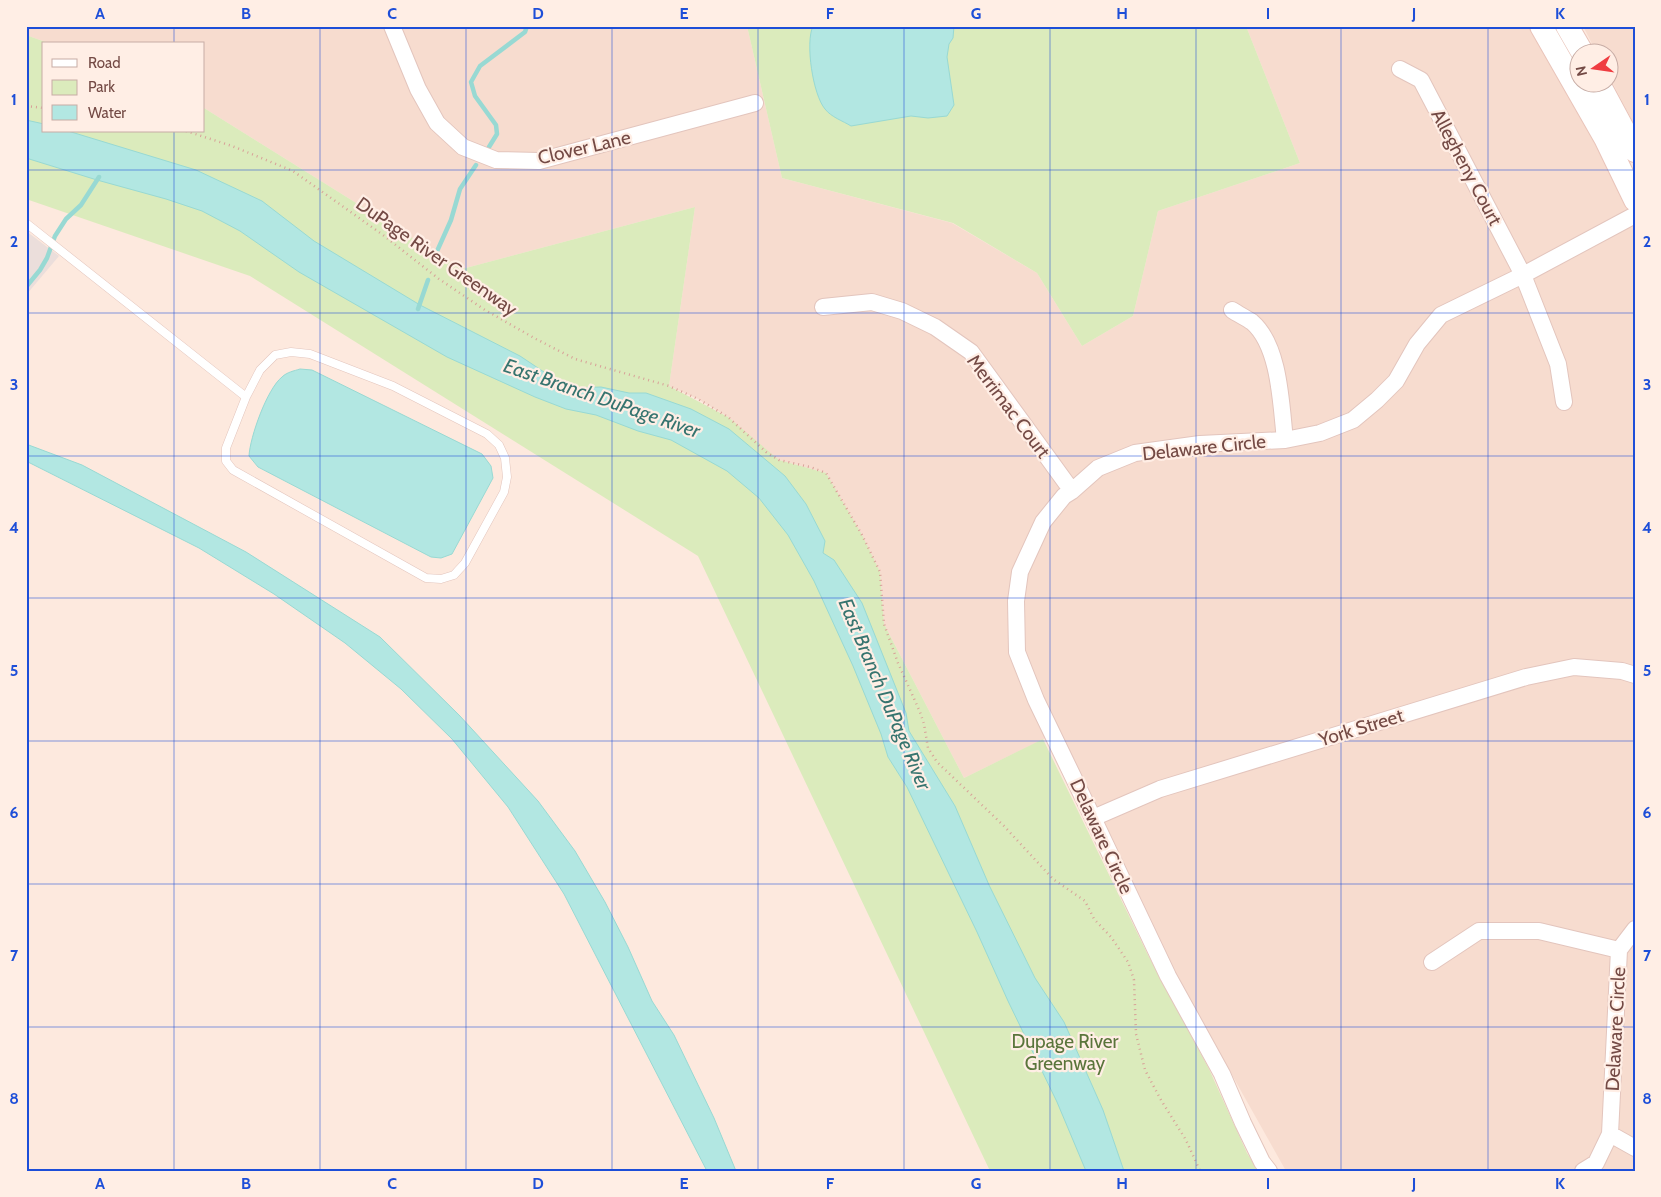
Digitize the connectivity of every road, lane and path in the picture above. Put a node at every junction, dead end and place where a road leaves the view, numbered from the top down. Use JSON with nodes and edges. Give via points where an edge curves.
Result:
{"nodes":[{"id":1,"x":392,"y":26,"type":"edge"},
{"id":2,"x":1540,"y":26,"type":"edge"},
{"id":3,"x":1567,"y":26,"type":"edge"},
{"id":4,"x":1576,"y":42,"type":"edge"},
{"id":5,"x":1400,"y":69,"type":"dead end"},
{"id":6,"x":1603,"y":92,"type":"edge"},
{"id":7,"x":755,"y":103,"type":"dead end"},
{"id":8,"x":26,"y":106,"type":"edge"},
{"id":9,"x":42,"y":108,"type":"edge"},
{"id":10,"x":189,"y":132,"type":"edge"},
{"id":11,"x":1635,"y":151,"type":"edge"},
{"id":12,"x":1635,"y":200,"type":"edge"},
{"id":13,"x":1635,"y":215,"type":"edge"},
{"id":14,"x":26,"y":223,"type":"edge"},
{"id":15,"x":1523,"y":275,"type":"junction"},
{"id":16,"x":823,"y":306,"type":"dead end"},
{"id":17,"x":1232,"y":310,"type":"dead end"},
{"id":18,"x":246,"y":397,"type":"junction"},
{"id":19,"x":1564,"y":402,"type":"dead end"},
{"id":20,"x":1286,"y":440,"type":"junction"},
{"id":21,"x":1072,"y":491,"type":"junction"},
{"id":22,"x":1635,"y":676,"type":"edge"},
{"id":23,"x":1094,"y":818,"type":"junction"},
{"id":24,"x":1635,"y":929,"type":"edge"},
{"id":25,"x":1619,"y":950,"type":"junction"},
{"id":26,"x":1432,"y":962,"type":"dead end"},
{"id":27,"x":1610,"y":1134,"type":"junction"},
{"id":28,"x":1635,"y":1148,"type":"edge"},
{"id":29,"x":1200,"y":1171,"type":"edge"},
{"id":30,"x":1269,"y":1171,"type":"edge"},
{"id":31,"x":1583,"y":1171,"type":"edge"}],
"edges":[{"from":1,"to":7,"type":"street","name":"Clover Lane","via":[[418,89],[437,123],[463,147],[496,160],[539,161]]},
{"from":2,"to":12,"type":"main road","via":[[1605,138]]},
{"from":3,"to":4,"type":"main road"},
{"from":5,"to":15,"type":"street","name":"Allegheny Court","via":[[1421,80]]},
{"from":6,"to":11,"type":"main road"},
{"from":8,"to":9,"type":"path"},
{"from":10,"to":29,"type":"path","name":"DuPage River Greenway","via":[[293,171],[447,284],[536,339],[576,359],[668,386],[698,399],[728,417],[779,460],[826,473],[880,572],[884,624],[922,718],[928,748],[936,762],[1015,837],[1053,879],[1085,901],[1094,920],[1111,937],[1128,962],[1134,980],[1136,1034],[1146,1070]]},
{"from":13,"to":15,"type":"street","name":"Delaware Circle"},
{"from":14,"to":18,"type":"lane"},
{"from":15,"to":19,"type":"street","name":"Allegheny Court","via":[[1558,364]]},
{"from":15,"to":20,"type":"street","name":"Delaware Circle","via":[[1441,315],[1417,344],[1396,381],[1353,420],[1320,433]]},
{"from":16,"to":21,"type":"street","name":"Merrimac Court","via":[[872,302],[902,311],[935,327],[971,352]]},
{"from":17,"to":20,"type":"street","via":[[1252,323],[1268,342]]},
{"from":18,"to":18,"type":"lane","via":[[226,448],[226,461],[233,470],[426,578],[441,579],[454,575],[465,563],[504,492],[508,477],[505,458],[499,444],[487,434],[393,386],[310,354],[291,352],[275,355],[260,370]]},
{"from":20,"to":21,"type":"street","name":"Delaware Circle","via":[[1200,444],[1135,453],[1098,468]]},
{"from":21,"to":23,"type":"street","name":"Delaware Circle","via":[[1043,522],[1020,572],[1016,601],[1018,652],[1036,700]]},
{"from":22,"to":23,"type":"street","name":"York Street","via":[[1574,667],[1526,676],[1160,789]]},
{"from":23,"to":30,"type":"street","name":"Delaware Circle","via":[[1168,976],[1222,1074]]},
{"from":24,"to":25,"type":"street","name":"Delaware Circle"},
{"from":25,"to":26,"type":"street","via":[[1538,932],[1479,932]]},
{"from":25,"to":27,"type":"street","name":"Delaware Circle"},
{"from":27,"to":28,"type":"street"},
{"from":27,"to":31,"type":"street","via":[[1596,1163]]}]}
